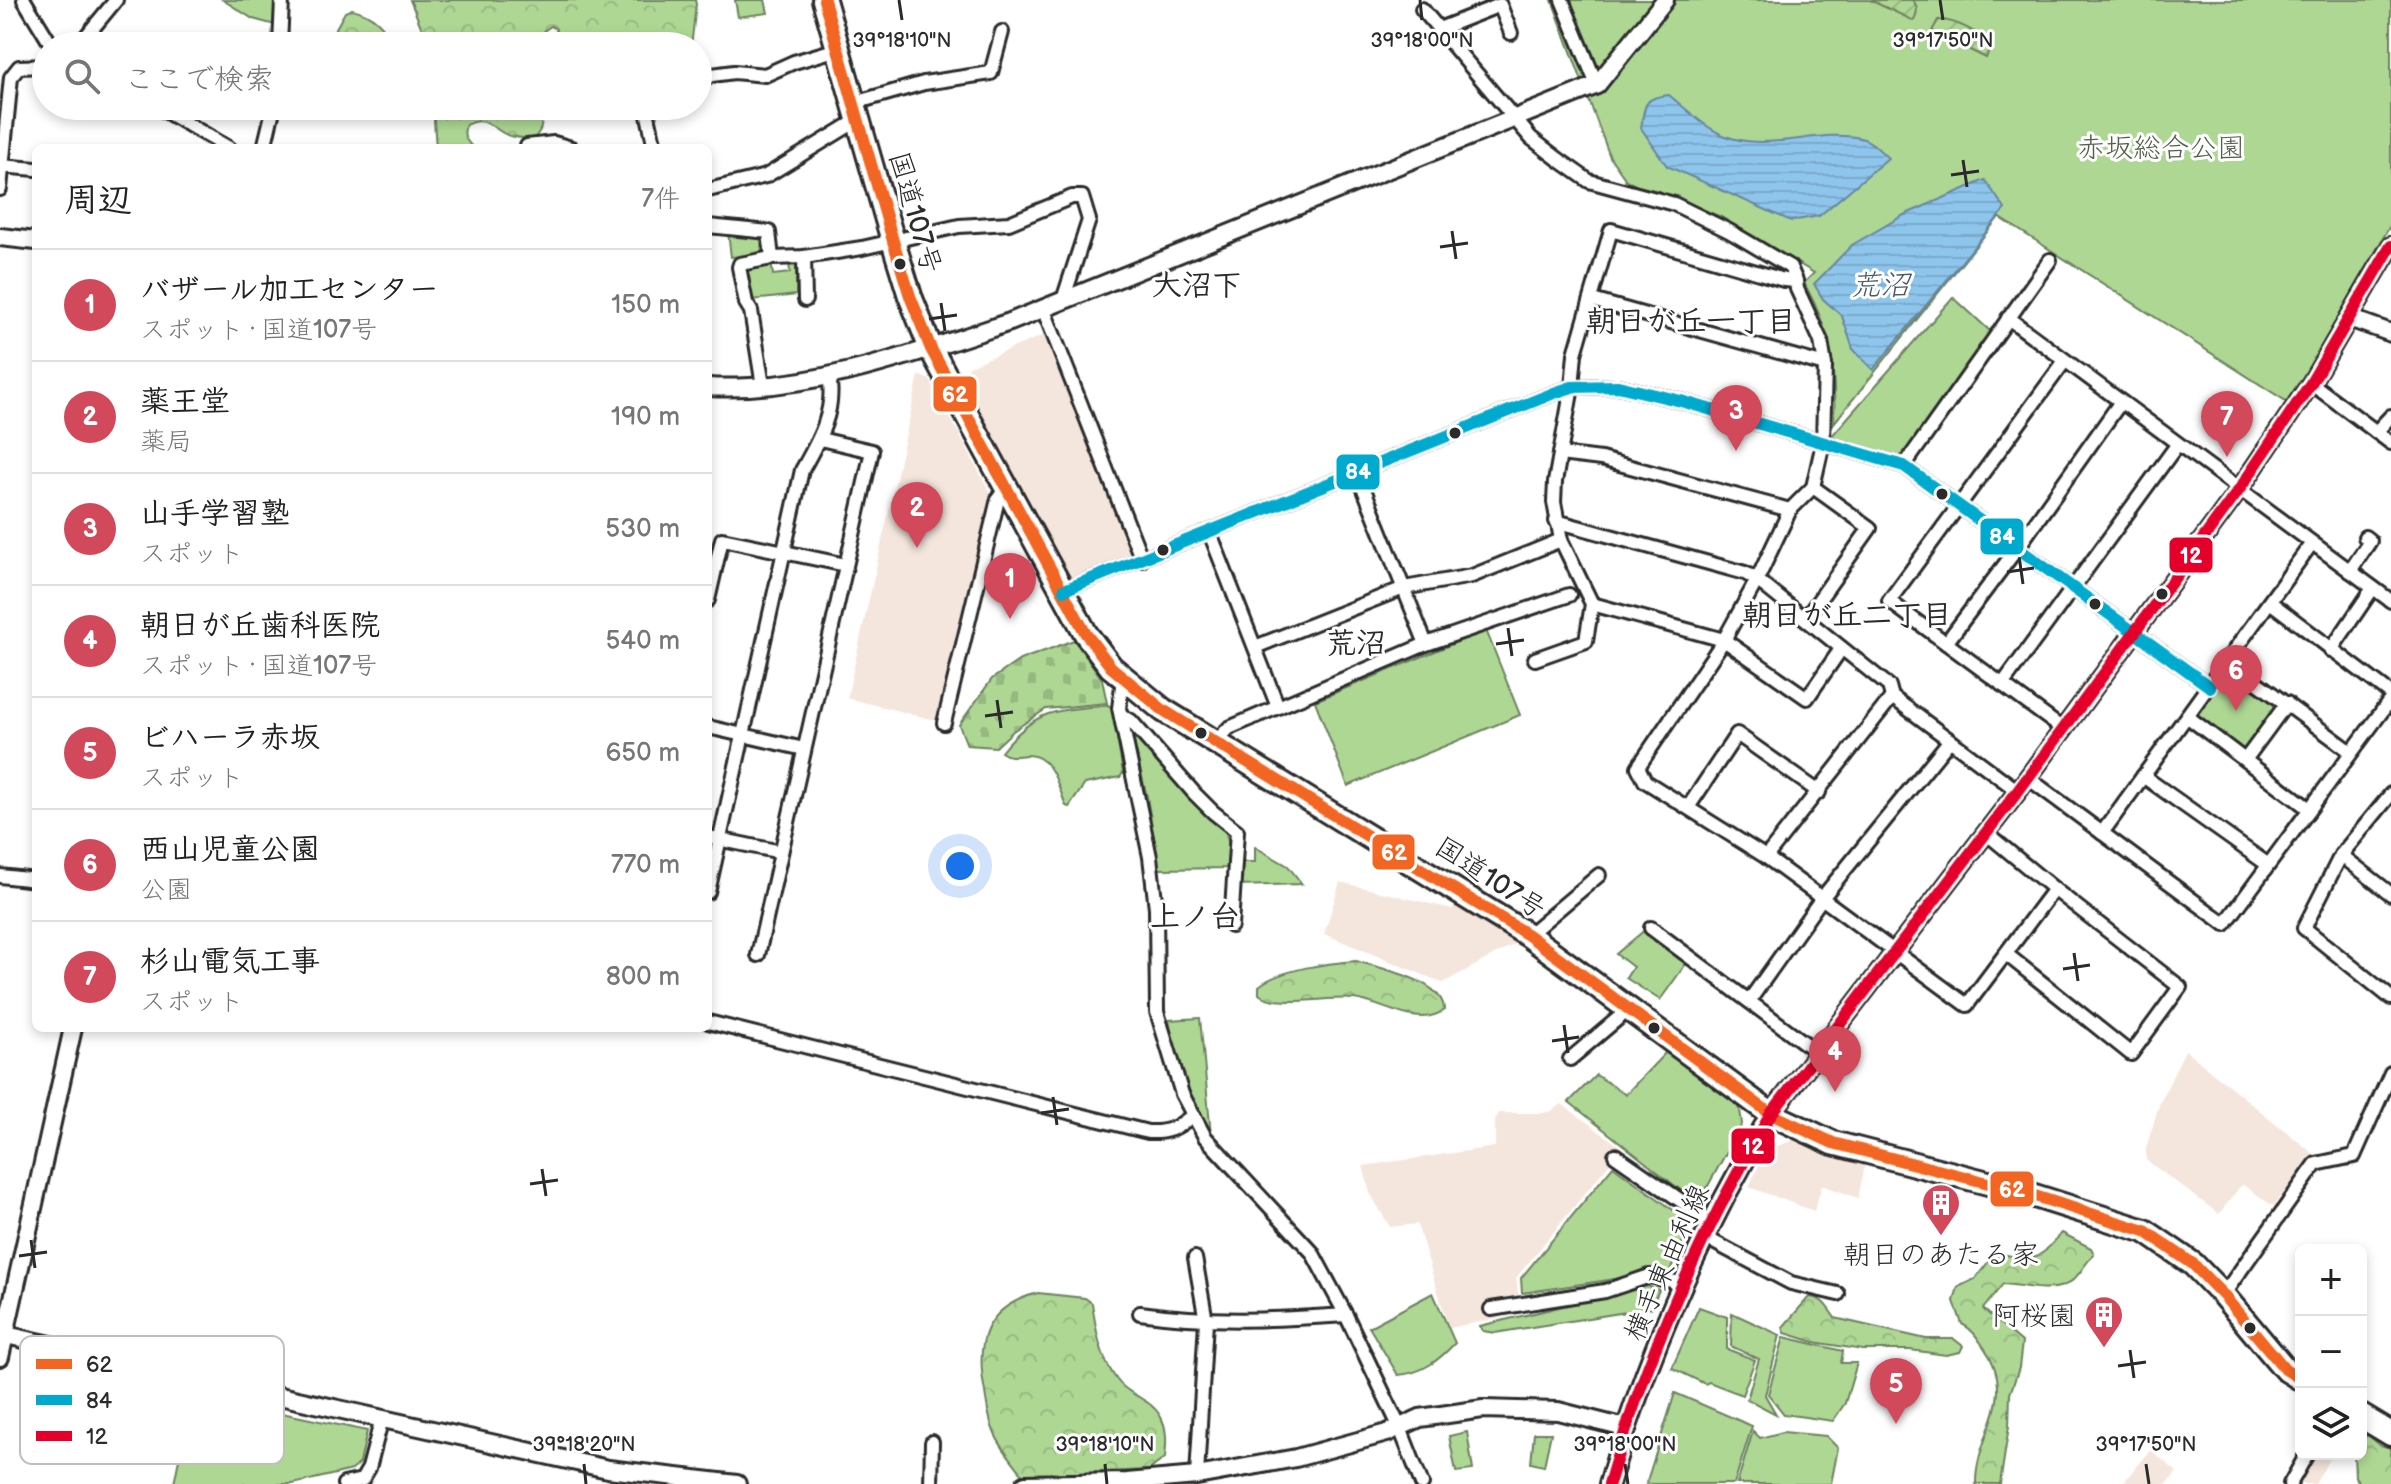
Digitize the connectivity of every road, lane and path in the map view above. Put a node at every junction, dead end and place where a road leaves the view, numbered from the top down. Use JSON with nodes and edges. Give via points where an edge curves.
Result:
{"nodes":[{"id":1,"x":24,"y":0,"type":"edge"},
{"id":2,"x":116,"y":0,"type":"edge"},
{"id":3,"x":282,"y":0,"type":"edge"},
{"id":4,"x":824,"y":0,"type":"edge"},
{"id":5,"x":1562,"y":0,"type":"edge"},
{"id":6,"x":1665,"y":0,"type":"edge"},
{"id":7,"x":1422,"y":9,"type":"dead end"},
{"id":8,"x":1439,"y":29,"type":"junction"},
{"id":9,"x":43,"y":32,"type":"edge"},
{"id":10,"x":90,"y":32,"type":"edge"},
{"id":11,"x":281,"y":32,"type":"edge"},
{"id":12,"x":1002,"y":32,"type":"dead end"},
{"id":13,"x":1511,"y":33,"type":"dead end"},
{"id":14,"x":838,"y":49,"type":"junction"},
{"id":15,"x":32,"y":67,"type":"edge"},
{"id":16,"x":712,"y":77,"type":"edge"},
{"id":17,"x":1597,"y":85,"type":"junction"},
{"id":18,"x":856,"y":112,"type":"junction"},
{"id":19,"x":1515,"y":118,"type":"junction"},
{"id":20,"x":180,"y":120,"type":"edge"},
{"id":21,"x":271,"y":120,"type":"edge"},
{"id":22,"x":649,"y":120,"type":"edge"},
{"id":23,"x":222,"y":144,"type":"edge"},
{"id":24,"x":265,"y":144,"type":"edge"},
{"id":25,"x":654,"y":144,"type":"edge"},
{"id":26,"x":1,"y":166,"type":"edge"},
{"id":27,"x":32,"y":169,"type":"edge"},
{"id":28,"x":0,"y":189,"type":"edge"},
{"id":29,"x":712,"y":189,"type":"edge"},
{"id":30,"x":712,"y":226,"type":"edge"},
{"id":31,"x":0,"y":237,"type":"edge"},
{"id":32,"x":32,"y":241,"type":"edge"},
{"id":33,"x":893,"y":241,"type":"junction"},
{"id":34,"x":2391,"y":246,"type":"edge"},
{"id":35,"x":804,"y":257,"type":"junction"},
{"id":36,"x":772,"y":258,"type":"junction"},
{"id":37,"x":2050,"y":260,"type":"dead end"},
{"id":38,"x":1796,"y":281,"type":"junction"},
{"id":39,"x":805,"y":300,"type":"dead end"},
{"id":40,"x":1063,"y":300,"type":"junction"},
{"id":41,"x":1592,"y":300,"type":"junction"},
{"id":42,"x":1043,"y":308,"type":"junction"},
{"id":43,"x":2008,"y":318,"type":"junction"},
{"id":44,"x":2349,"y":318,"type":"junction"},
{"id":45,"x":2391,"y":333,"type":"edge"},
{"id":46,"x":931,"y":349,"type":"junction"},
{"id":47,"x":2064,"y":362,"type":"junction"},
{"id":48,"x":1825,"y":365,"type":"junction"},
{"id":49,"x":829,"y":375,"type":"junction"},
{"id":50,"x":2311,"y":383,"type":"junction"},
{"id":51,"x":763,"y":386,"type":"junction"},
{"id":52,"x":712,"y":387,"type":"edge"},
{"id":53,"x":1572,"y":387,"type":"junction"},
{"id":54,"x":2120,"y":403,"type":"junction"},
{"id":55,"x":2391,"y":416,"type":"edge"},
{"id":56,"x":2376,"y":432,"type":"junction"},
{"id":57,"x":820,"y":439,"type":"junction"},
{"id":58,"x":1823,"y":443,"type":"junction"},
{"id":59,"x":2391,"y":443,"type":"edge"},
{"id":60,"x":2177,"y":445,"type":"junction"},
{"id":61,"x":1560,"y":454,"type":"junction"},
{"id":62,"x":1904,"y":466,"type":"junction"},
{"id":63,"x":1357,"y":472,"type":"junction"},
{"id":64,"x":1813,"y":487,"type":"junction"},
{"id":65,"x":1005,"y":489,"type":"junction"},
{"id":66,"x":2239,"y":490,"type":"junction"},
{"id":67,"x":1960,"y":504,"type":"junction"},
{"id":68,"x":1790,"y":510,"type":"junction"},
{"id":69,"x":1556,"y":521,"type":"junction"},
{"id":70,"x":1210,"y":533,"type":"junction"},
{"id":71,"x":2365,"y":537,"type":"dead end"},
{"id":72,"x":1561,"y":540,"type":"junction"},
{"id":73,"x":2312,"y":543,"type":"junction"},
{"id":74,"x":2018,"y":547,"type":"junction"},
{"id":75,"x":784,"y":552,"type":"junction"},
{"id":76,"x":1142,"y":560,"type":"junction"},
{"id":77,"x":846,"y":565,"type":"junction"},
{"id":78,"x":2350,"y":571,"type":"junction"},
{"id":79,"x":1757,"y":580,"type":"junction"},
{"id":80,"x":712,"y":583,"type":"edge"},
{"id":81,"x":1404,"y":588,"type":"junction"},
{"id":82,"x":2075,"y":588,"type":"junction"},
{"id":83,"x":2373,"y":588,"type":"junction"},
{"id":84,"x":1064,"y":590,"type":"junction"},
{"id":85,"x":1569,"y":595,"type":"dead end"},
{"id":86,"x":2391,"y":601,"type":"edge"},
{"id":87,"x":2270,"y":602,"type":"junction"},
{"id":88,"x":1592,"y":604,"type":"junction"},
{"id":89,"x":1806,"y":618,"type":"junction"},
{"id":90,"x":2136,"y":633,"type":"junction"},
{"id":91,"x":1724,"y":640,"type":"junction"},
{"id":92,"x":1946,"y":643,"type":"junction"},
{"id":93,"x":1426,"y":644,"type":"junction"},
{"id":94,"x":1255,"y":647,"type":"junction"},
{"id":95,"x":1841,"y":649,"type":"junction"},
{"id":96,"x":2331,"y":650,"type":"junction"},
{"id":97,"x":1535,"y":659,"type":"dead end"},
{"id":98,"x":2228,"y":661,"type":"junction"},
{"id":99,"x":1123,"y":679,"type":"junction"},
{"id":100,"x":2002,"y":685,"type":"junction"},
{"id":101,"x":2210,"y":687,"type":"junction"},
{"id":102,"x":1892,"y":697,"type":"junction"},
{"id":103,"x":2391,"y":697,"type":"edge"},
{"id":104,"x":2287,"y":703,"type":"junction"},
{"id":105,"x":1278,"y":707,"type":"junction"},
{"id":106,"x":1121,"y":715,"type":"junction"},
{"id":107,"x":2188,"y":717,"type":"junction"},
{"id":108,"x":944,"y":723,"type":"dead end"},
{"id":109,"x":712,"y":728,"type":"edge"},
{"id":110,"x":2064,"y":730,"type":"junction"},
{"id":111,"x":743,"y":735,"type":"junction"},
{"id":112,"x":1950,"y":740,"type":"junction"},
{"id":113,"x":1214,"y":743,"type":"junction"},
{"id":114,"x":804,"y":749,"type":"junction"},
{"id":115,"x":2350,"y":751,"type":"junction"},
{"id":116,"x":2245,"y":760,"type":"junction"},
{"id":117,"x":2143,"y":776,"type":"junction"},
{"id":118,"x":2023,"y":785,"type":"junction"},
{"id":119,"x":1819,"y":792,"type":"junction"},
{"id":120,"x":2391,"y":794,"type":"edge"},
{"id":121,"x":1689,"y":806,"type":"junction"},
{"id":122,"x":2308,"y":808,"type":"junction"},
{"id":123,"x":1985,"y":832,"type":"junction"},
{"id":124,"x":2102,"y":833,"type":"junction"},
{"id":125,"x":714,"y":838,"type":"edge"},
{"id":126,"x":781,"y":852,"type":"junction"},
{"id":127,"x":2341,"y":855,"type":"junction"},
{"id":128,"x":1766,"y":857,"type":"junction"},
{"id":129,"x":2267,"y":864,"type":"junction"},
{"id":130,"x":1599,"y":875,"type":"dead end"},
{"id":131,"x":0,"y":876,"type":"edge"},
{"id":132,"x":32,"y":880,"type":"edge"},
{"id":133,"x":2054,"y":889,"type":"junction"},
{"id":134,"x":2391,"y":894,"type":"edge"},
{"id":135,"x":1822,"y":898,"type":"junction"},
{"id":136,"x":1231,"y":926,"type":"dead end"},
{"id":137,"x":1651,"y":928,"type":"dead end"},
{"id":138,"x":1528,"y":935,"type":"junction"},
{"id":139,"x":1896,"y":953,"type":"junction"},
{"id":140,"x":2006,"y":954,"type":"junction"},
{"id":141,"x":758,"y":955,"type":"dead end"},
{"id":142,"x":2391,"y":998,"type":"edge"},
{"id":143,"x":1749,"y":1001,"type":"junction"},
{"id":144,"x":1628,"y":1010,"type":"junction"},
{"id":145,"x":712,"y":1023,"type":"edge"},
{"id":146,"x":72,"y":1032,"type":"edge"},
{"id":147,"x":1818,"y":1053,"type":"junction"},
{"id":148,"x":1570,"y":1059,"type":"dead end"},
{"id":149,"x":2391,"y":1073,"type":"edge"},
{"id":150,"x":1771,"y":1114,"type":"junction"},
{"id":151,"x":1192,"y":1116,"type":"junction"},
{"id":152,"x":1615,"y":1155,"type":"dead end"},
{"id":153,"x":1710,"y":1231,"type":"junction"},
{"id":154,"x":1195,"y":1258,"type":"dead end"},
{"id":155,"x":1684,"y":1284,"type":"junction"},
{"id":156,"x":1838,"y":1294,"type":"dead end"},
{"id":157,"x":2223,"y":1295,"type":"junction"},
{"id":158,"x":1491,"y":1309,"type":"dead end"},
{"id":159,"x":1140,"y":1313,"type":"dead end"},
{"id":160,"x":1346,"y":1315,"type":"junction"},
{"id":161,"x":1206,"y":1321,"type":"junction"},
{"id":162,"x":6,"y":1335,"type":"junction"},
{"id":163,"x":20,"y":1338,"type":"edge"},
{"id":164,"x":0,"y":1357,"type":"edge"},
{"id":165,"x":2295,"y":1375,"type":"edge"},
{"id":166,"x":284,"y":1396,"type":"edge"},
{"id":167,"x":382,"y":1418,"type":"junction"},
{"id":168,"x":2367,"y":1420,"type":"edge"},
{"id":169,"x":1400,"y":1428,"type":"junction"},
{"id":170,"x":1625,"y":1428,"type":"junction"},
{"id":171,"x":2391,"y":1434,"type":"edge"},
{"id":172,"x":932,"y":1442,"type":"dead end"},
{"id":173,"x":2304,"y":1460,"type":"edge"},
{"id":174,"x":1197,"y":1476,"type":"junction"},
{"id":175,"x":344,"y":1484,"type":"edge"},
{"id":176,"x":737,"y":1484,"type":"edge"},
{"id":177,"x":931,"y":1484,"type":"edge"},
{"id":178,"x":1025,"y":1484,"type":"edge"},
{"id":179,"x":1422,"y":1484,"type":"edge"},
{"id":180,"x":1609,"y":1484,"type":"edge"},
{"id":181,"x":2290,"y":1484,"type":"edge"}],
"edges":[{"from":1,"to":9,"type":"street"},
{"from":2,"to":10,"type":"street"},
{"from":3,"to":11,"type":"street"},
{"from":4,"to":14,"type":"highway","name":"国道107号"},
{"from":5,"to":17,"type":"street"},
{"from":6,"to":17,"type":"street"},
{"from":7,"to":8,"type":"street"},
{"from":8,"to":13,"type":"street","via":[[1500,5]]},
{"from":8,"to":19,"type":"street"},
{"from":12,"to":18,"type":"street","via":[[991,73],[924,83]]},
{"from":14,"to":16,"type":"street","via":[[765,75],[734,72]]},
{"from":14,"to":18,"type":"highway","name":"国道107号"},
{"from":15,"to":26,"type":"street","via":[[19,67],[11,77]]},
{"from":17,"to":19,"type":"street"},
{"from":18,"to":29,"type":"street","via":[[766,176]]},
{"from":18,"to":33,"type":"highway","name":"国道107号"},
{"from":19,"to":38,"type":"street","via":[[1531,138],[1589,181],[1674,204],[1790,267]]},
{"from":19,"to":40,"type":"street"},
{"from":20,"to":23,"type":"street"},
{"from":21,"to":24,"type":"street"},
{"from":22,"to":25,"type":"street"},
{"from":26,"to":27,"type":"street"},
{"from":26,"to":28,"type":"street"},
{"from":30,"to":36,"type":"street","via":[[769,232]]},
{"from":31,"to":32,"type":"street"},
{"from":33,"to":35,"type":"street"},
{"from":33,"to":40,"type":"street","via":[[959,226],[1009,223],[1082,197],[1089,220]]},
{"from":33,"to":46,"type":"highway","name":"国道107号"},
{"from":34,"to":44,"type":"street"},
{"from":35,"to":36,"type":"street"},
{"from":35,"to":39,"type":"street"},
{"from":36,"to":51,"type":"street","via":[[739,267]]},
{"from":37,"to":43,"type":"street"},
{"from":38,"to":41,"type":"street","via":[[1611,230]]},
{"from":38,"to":48,"type":"street","via":[[1821,341]]},
{"from":40,"to":42,"type":"street"},
{"from":41,"to":48,"type":"street"},
{"from":41,"to":53,"type":"street","via":[[1575,354]]},
{"from":42,"to":46,"type":"street"},
{"from":42,"to":76,"type":"street"},
{"from":43,"to":47,"type":"street"},
{"from":43,"to":62,"type":"street"},
{"from":44,"to":45,"type":"street"},
{"from":44,"to":50,"type":"street"},
{"from":46,"to":49,"type":"street"},
{"from":46,"to":65,"type":"highway","name":"国道107号"},
{"from":47,"to":54,"type":"street"},
{"from":47,"to":67,"type":"street"},
{"from":48,"to":58,"type":"street"},
{"from":49,"to":51,"type":"street"},
{"from":49,"to":57,"type":"street","via":[[832,391]]},
{"from":50,"to":56,"type":"street"},
{"from":50,"to":66,"type":"street"},
{"from":51,"to":52,"type":"street"},
{"from":53,"to":58,"type":"street","via":[[1618,386]]},
{"from":53,"to":61,"type":"street"},
{"from":53,"to":63,"type":"street"},
{"from":54,"to":60,"type":"street"},
{"from":54,"to":74,"type":"street"},
{"from":55,"to":56,"type":"street"},
{"from":56,"to":59,"type":"street"},
{"from":57,"to":75,"type":"street","via":[[802,470]]},
{"from":57,"to":77,"type":"street","via":[[872,451]]},
{"from":58,"to":62,"type":"street"},
{"from":58,"to":64,"type":"street"},
{"from":60,"to":66,"type":"street"},
{"from":60,"to":82,"type":"street"},
{"from":61,"to":68,"type":"street","via":[[1601,459]]},
{"from":61,"to":69,"type":"street"},
{"from":62,"to":67,"type":"street"},
{"from":63,"to":70,"type":"street"},
{"from":63,"to":81,"type":"street"},
{"from":64,"to":68,"type":"street"},
{"from":64,"to":89,"type":"street","via":[[1870,528]]},
{"from":65,"to":84,"type":"highway","name":"国道107号"},
{"from":65,"to":108,"type":"street","via":[[998,499]]},
{"from":66,"to":73,"type":"street"},
{"from":66,"to":90,"type":"street"},
{"from":67,"to":74,"type":"street"},
{"from":67,"to":92,"type":"street","via":[[1889,601]]},
{"from":68,"to":79,"type":"street"},
{"from":69,"to":72,"type":"street"},
{"from":69,"to":79,"type":"street"},
{"from":70,"to":76,"type":"street"},
{"from":70,"to":94,"type":"street"},
{"from":71,"to":78,"type":"street","via":[[2370,541]]},
{"from":72,"to":81,"type":"street","via":[[1472,576]]},
{"from":72,"to":88,"type":"street"},
{"from":73,"to":78,"type":"street"},
{"from":73,"to":87,"type":"street"},
{"from":74,"to":82,"type":"street"},
{"from":74,"to":92,"type":"street"},
{"from":75,"to":77,"type":"street"},
{"from":75,"to":80,"type":"street","via":[[722,539]]},
{"from":75,"to":111,"type":"street"},
{"from":76,"to":84,"type":"street"},
{"from":77,"to":114,"type":"street"},
{"from":78,"to":83,"type":"street"},
{"from":79,"to":89,"type":"street"},
{"from":79,"to":91,"type":"street"},
{"from":81,"to":93,"type":"street"},
{"from":81,"to":94,"type":"street"},
{"from":82,"to":90,"type":"street"},
{"from":82,"to":100,"type":"street"},
{"from":83,"to":86,"type":"street"},
{"from":83,"to":96,"type":"street"},
{"from":84,"to":99,"type":"highway","name":"国道107号","via":[[1086,634]]},
{"from":85,"to":93,"type":"street"},
{"from":87,"to":96,"type":"street"},
{"from":87,"to":98,"type":"street"},
{"from":88,"to":91,"type":"street"},
{"from":88,"to":97,"type":"street","via":[[1586,641]]},
{"from":89,"to":95,"type":"street"},
{"from":90,"to":101,"type":"street"},
{"from":90,"to":110,"type":"street"},
{"from":91,"to":95,"type":"street","via":[[1807,698]]},
{"from":91,"to":121,"type":"street","via":[[1638,767],[1645,781]]},
{"from":92,"to":100,"type":"street"},
{"from":93,"to":105,"type":"street"},
{"from":94,"to":105,"type":"street"},
{"from":95,"to":102,"type":"street","via":[[1889,686]]},
{"from":96,"to":103,"type":"street"},
{"from":98,"to":101,"type":"street"},
{"from":98,"to":104,"type":"street"},
{"from":99,"to":106,"type":"street"},
{"from":99,"to":113,"type":"highway","name":"国道107号"},
{"from":100,"to":110,"type":"street"},
{"from":101,"to":107,"type":"street"},
{"from":102,"to":112,"type":"street"},
{"from":102,"to":119,"type":"street"},
{"from":103,"to":115,"type":"street"},
{"from":104,"to":115,"type":"street"},
{"from":104,"to":116,"type":"street"},
{"from":105,"to":113,"type":"street","via":[[1229,728]]},
{"from":106,"to":136,"type":"street","via":[[1237,831]]},
{"from":106,"to":151,"type":"street","via":[[1150,857],[1157,1012]]},
{"from":107,"to":116,"type":"street"},
{"from":107,"to":117,"type":"street"},
{"from":109,"to":111,"type":"street"},
{"from":110,"to":118,"type":"street"},
{"from":111,"to":114,"type":"street"},
{"from":111,"to":125,"type":"street"},
{"from":112,"to":118,"type":"street"},
{"from":112,"to":135,"type":"street"},
{"from":113,"to":138,"type":"highway","name":"国道107号"},
{"from":114,"to":126,"type":"street"},
{"from":115,"to":122,"type":"street"},
{"from":116,"to":122,"type":"street"},
{"from":117,"to":124,"type":"street"},
{"from":117,"to":129,"type":"street"},
{"from":118,"to":123,"type":"street"},
{"from":118,"to":124,"type":"street"},
{"from":119,"to":121,"type":"street","via":[[1737,734]]},
{"from":119,"to":128,"type":"street"},
{"from":120,"to":127,"type":"street"},
{"from":121,"to":128,"type":"street"},
{"from":122,"to":129,"type":"street"},
{"from":123,"to":133,"type":"street"},
{"from":123,"to":139,"type":"street"},
{"from":124,"to":129,"type":"street","via":[[2225,924]]},
{"from":125,"to":126,"type":"street"},
{"from":126,"to":141,"type":"street"},
{"from":127,"to":134,"type":"street"},
{"from":127,"to":142,"type":"street","via":[[2304,928]]},
{"from":128,"to":135,"type":"street"},
{"from":130,"to":138,"type":"street"},
{"from":131,"to":132,"type":"street"},
{"from":133,"to":140,"type":"street"},
{"from":133,"to":140,"type":"street","via":[[2180,987],[2131,1054]]},
{"from":135,"to":139,"type":"street"},
{"from":135,"to":143,"type":"street"},
{"from":137,"to":143,"type":"street"},
{"from":138,"to":144,"type":"highway","name":"国道107号"},
{"from":139,"to":140,"type":"street","via":[[1967,1005]]},
{"from":139,"to":147,"type":"street"},
{"from":143,"to":147,"type":"street"},
{"from":144,"to":148,"type":"street"},
{"from":144,"to":150,"type":"highway","name":"国道107号"},
{"from":145,"to":151,"type":"street","via":[[1148,1132],[1175,1129]]},
{"from":146,"to":162,"type":"street"},
{"from":147,"to":150,"type":"street"},
{"from":149,"to":157,"type":"street","via":[[2354,1156],[2316,1164]]},
{"from":150,"to":153,"type":"main road","name":"横手東由利線"},
{"from":150,"to":157,"type":"highway","name":"国道107号","via":[[1833,1143],[2019,1191],[2145,1231],[2193,1264]]},
{"from":151,"to":160,"type":"street","via":[[1205,1137],[1312,1252]]},
{"from":152,"to":153,"type":"street"},
{"from":153,"to":155,"type":"main road","name":"横手東由利線"},
{"from":153,"to":156,"type":"street","via":[[1791,1283]]},
{"from":154,"to":161,"type":"street"},
{"from":155,"to":158,"type":"street","via":[[1650,1276],[1605,1291]]},
{"from":155,"to":170,"type":"main road","name":"横手東由利線"},
{"from":157,"to":165,"type":"highway","name":"国道107号"},
{"from":159,"to":161,"type":"street"},
{"from":160,"to":161,"type":"street"},
{"from":160,"to":169,"type":"street"},
{"from":161,"to":174,"type":"street"},
{"from":162,"to":163,"type":"street"},
{"from":162,"to":164,"type":"street"},
{"from":166,"to":167,"type":"street"},
{"from":167,"to":175,"type":"street","via":[[369,1468],[362,1480]]},
{"from":167,"to":176,"type":"street","via":[[608,1469]]},
{"from":168,"to":171,"type":"highway"},
{"from":169,"to":170,"type":"street","via":[[1444,1414],[1518,1409],[1558,1411]]},
{"from":169,"to":174,"type":"street","via":[[1296,1458]]},
{"from":169,"to":179,"type":"street"},
{"from":170,"to":180,"type":"main road","name":"横手東由利線"},
{"from":172,"to":177,"type":"street"},
{"from":173,"to":181,"type":"street"},
{"from":174,"to":178,"type":"street"}]}
